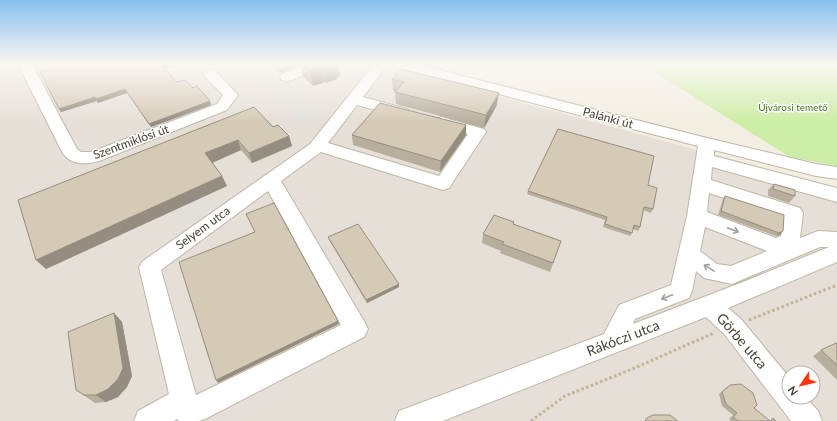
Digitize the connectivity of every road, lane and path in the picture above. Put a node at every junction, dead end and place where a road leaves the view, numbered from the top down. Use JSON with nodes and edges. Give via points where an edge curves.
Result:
{"nodes":[{"id":1,"x":35,"y":84,"type":"edge"},
{"id":2,"x":219,"y":84,"type":"edge"},
{"id":3,"x":365,"y":84,"type":"edge"},
{"id":4,"x":469,"y":84,"type":"edge"},
{"id":5,"x":353,"y":99,"type":"junction"},
{"id":6,"x":317,"y":145,"type":"junction"},
{"id":7,"x":706,"y":151,"type":"junction"},
{"id":8,"x":816,"y":170,"type":"junction"},
{"id":9,"x":837,"y":173,"type":"edge"},
{"id":10,"x":837,"y":178,"type":"edge"},
{"id":11,"x":271,"y":180,"type":"junction"},
{"id":12,"x":702,"y":184,"type":"junction"},
{"id":13,"x":837,"y":195,"type":"edge"},
{"id":14,"x":697,"y":216,"type":"junction"},
{"id":15,"x":837,"y":240,"type":"edge"},
{"id":16,"x":837,"y":253,"type":"edge"},
{"id":17,"x":689,"y":254,"type":"junction"},
{"id":18,"x":837,"y":285,"type":"edge"},
{"id":19,"x":709,"y":305,"type":"junction"},
{"id":20,"x":733,"y":327,"type":"junction"},
{"id":21,"x":613,"y":342,"type":"junction"},
{"id":22,"x":781,"y":387,"type":"edge"},
{"id":23,"x":184,"y":400,"type":"junction"},
{"id":24,"x":795,"y":405,"type":"edge"},
{"id":25,"x":148,"y":421,"type":"edge"},
{"id":26,"x":409,"y":421,"type":"edge"},
{"id":27,"x":531,"y":421,"type":"edge"},
{"id":28,"x":808,"y":421,"type":"edge"}],
"edges":[{"from":1,"to":2,"type":"street","name":"Szentmiklósi út","via":[[70,152],[78,158],[93,157],[222,107],[230,95]]},
{"from":3,"to":5,"type":"street","name":"Selyem utca"},
{"from":4,"to":7,"type":"street","name":"Palánki út"},
{"from":5,"to":6,"type":"street","name":"Selyem utca"},
{"from":5,"to":6,"type":"street","via":[[478,132],[442,184]]},
{"from":6,"to":11,"type":"street","name":"Selyem utca"},
{"from":7,"to":8,"type":"street","name":"Palánki út"},
{"from":7,"to":12,"type":"street"},
{"from":7,"to":13,"type":"street"},
{"from":8,"to":9,"type":"street","name":"Palánki út"},
{"from":8,"to":10,"type":"street","name":"Palánki út"},
{"from":11,"to":23,"type":"street","name":"Selyem utca","via":[[150,267]]},
{"from":11,"to":23,"type":"street","via":[[356,329],[206,406],[187,411]]},
{"from":12,"to":14,"type":"street"},
{"from":14,"to":12,"type":"street","one_way":true,"via":[[775,246],[790,241],[793,213]]},
{"from":14,"to":17,"type":"street"},
{"from":15,"to":17,"type":"street","one_way":true,"via":[[818,239],[732,275],[712,272]]},
{"from":16,"to":19,"type":"street","name":"Rákóczi utca"},
{"from":17,"to":21,"type":"street","one_way":true,"via":[[681,291],[627,312]]},
{"from":18,"to":20,"type":"path"},
{"from":19,"to":20,"type":"street","name":"Görbe utca"},
{"from":19,"to":21,"type":"street","name":"Rákóczi utca"},
{"from":20,"to":22,"type":"street","name":"Görbe utca"},
{"from":20,"to":27,"type":"path","via":[[708,335],[565,396]]},
{"from":21,"to":26,"type":"street","name":"Rákóczi utca"},
{"from":23,"to":25,"type":"street"},
{"from":24,"to":28,"type":"street","name":"Görbe utca"}]}
